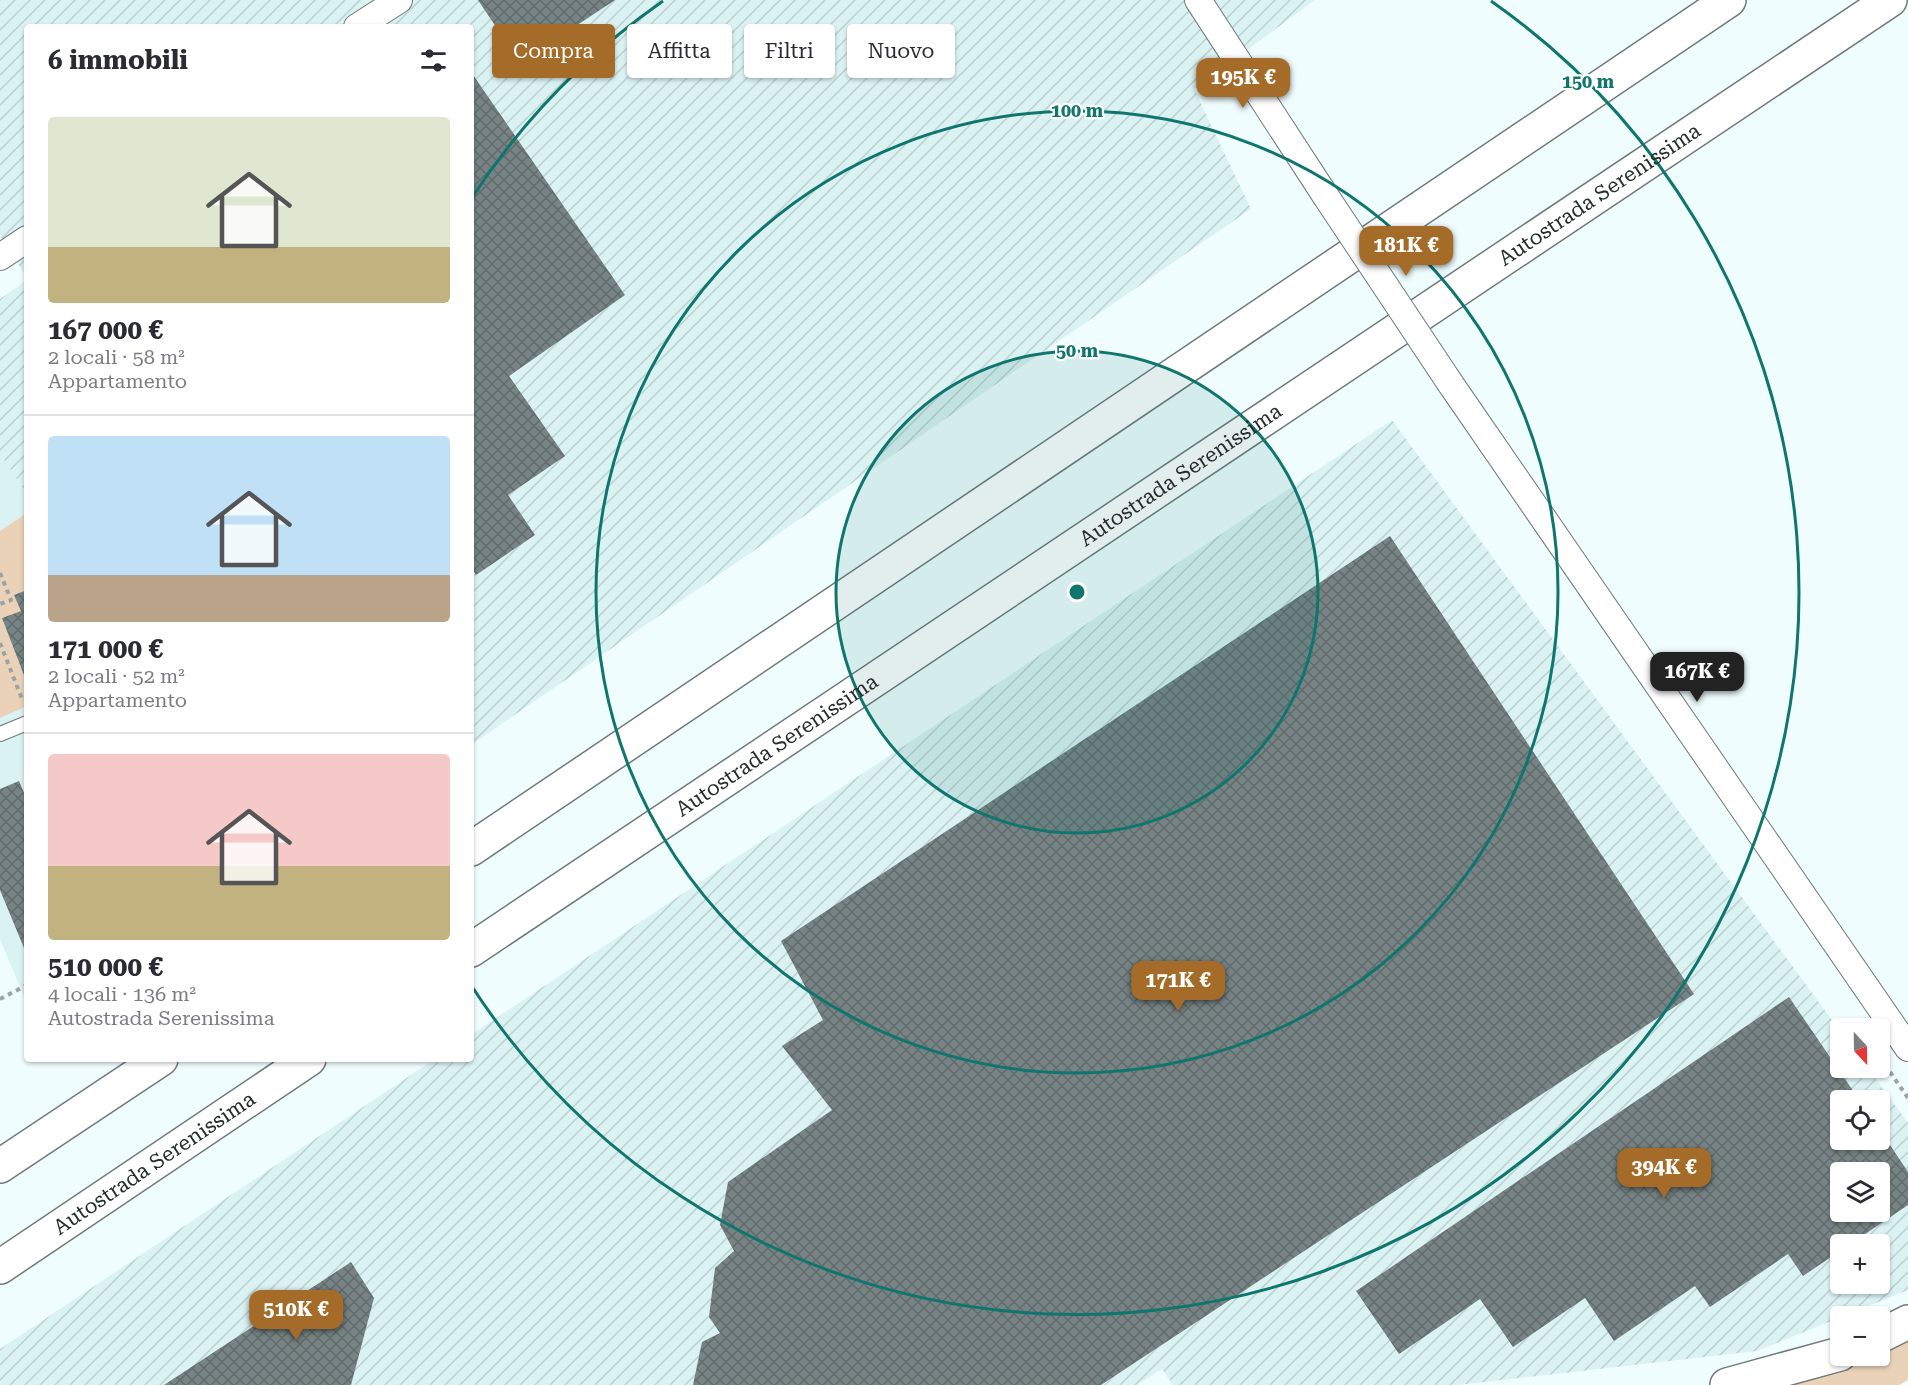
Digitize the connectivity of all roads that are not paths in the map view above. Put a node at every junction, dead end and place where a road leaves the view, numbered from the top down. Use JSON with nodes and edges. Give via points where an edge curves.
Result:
{"nodes":[{"id":1,"x":399,"y":0,"type":"edge"},
{"id":2,"x":1198,"y":0,"type":"edge"},
{"id":3,"x":1729,"y":0,"type":"edge"},
{"id":4,"x":1890,"y":0,"type":"edge"},
{"id":5,"x":362,"y":24,"type":"edge"},
{"id":6,"x":24,"y":241,"type":"edge"},
{"id":7,"x":0,"y":257,"type":"edge"},
{"id":8,"x":24,"y":724,"type":"edge"},
{"id":9,"x":0,"y":734,"type":"edge"},
{"id":10,"x":474,"y":847,"type":"edge"},
{"id":11,"x":474,"y":948,"type":"edge"},
{"id":12,"x":1908,"y":1048,"type":"edge"},
{"id":13,"x":156,"y":1062,"type":"edge"},
{"id":14,"x":305,"y":1062,"type":"edge"},
{"id":15,"x":0,"y":1166,"type":"edge"},
{"id":16,"x":0,"y":1267,"type":"edge"},
{"id":17,"x":1908,"y":1322,"type":"edge"},
{"id":18,"x":1890,"y":1331,"type":"edge"},
{"id":19,"x":1830,"y":1357,"type":"edge"},
{"id":20,"x":1727,"y":1385,"type":"edge"}],
"edges":[{"from":1,"to":5,"type":"street"},
{"from":2,"to":12,"type":"street","bridge":true,"via":[[1450,383]]},
{"from":3,"to":10,"type":"main road"},
{"from":4,"to":11,"type":"main road","name":"Autostrada Serenissima"},
{"from":6,"to":7,"type":"street"},
{"from":8,"to":9,"type":"lane"},
{"from":13,"to":15,"type":"main road"},
{"from":14,"to":16,"type":"main road","name":"Autostrada Serenissima"},
{"from":17,"to":18,"type":"main road"},
{"from":19,"to":20,"type":"main road"}]}
